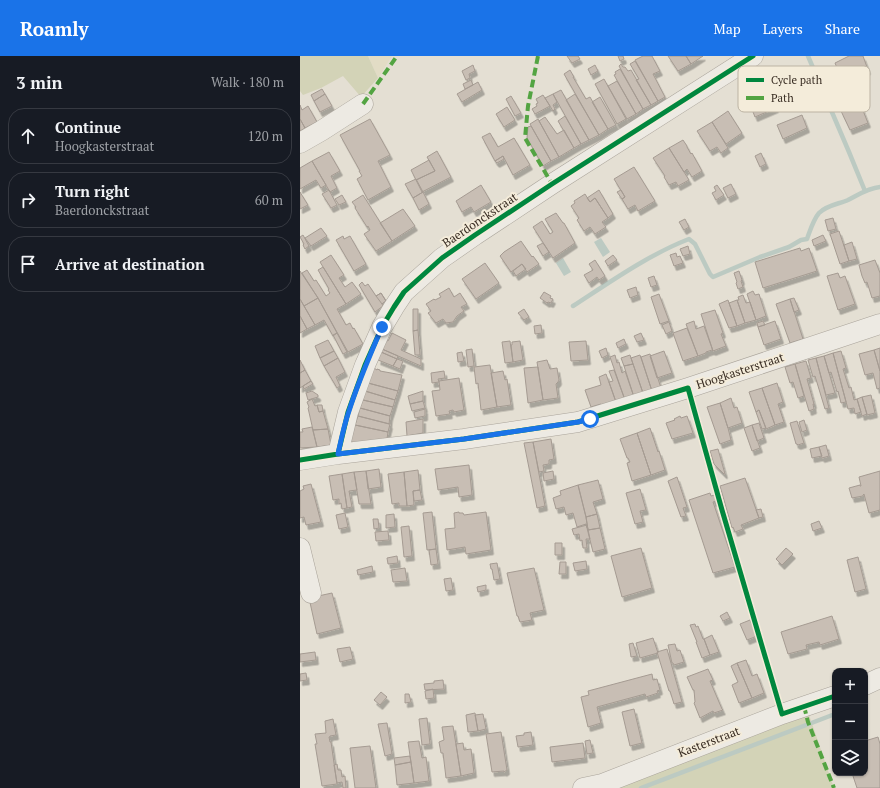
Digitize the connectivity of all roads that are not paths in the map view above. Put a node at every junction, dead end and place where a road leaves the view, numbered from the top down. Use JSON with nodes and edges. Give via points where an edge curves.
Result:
{"nodes":[{"id":1,"x":753,"y":56,"type":"edge"},
{"id":2,"x":363,"y":104,"type":"dead end"},
{"id":3,"x":300,"y":143,"type":"edge"},
{"id":4,"x":880,"y":324,"type":"edge"},
{"id":5,"x":338,"y":454,"type":"junction"},
{"id":6,"x":300,"y":460,"type":"edge"},
{"id":7,"x":300,"y":548,"type":"edge"},
{"id":8,"x":311,"y":594,"type":"dead end"},
{"id":9,"x":880,"y":678,"type":"edge"},
{"id":10,"x":868,"y":684,"type":"edge"},
{"id":11,"x":832,"y":697,"type":"edge"},
{"id":12,"x":583,"y":788,"type":"edge"}],
"edges":[{"from":1,"to":5,"type":"street","name":"Baerdonckstraat","via":[[475,235],[442,258],[404,292],[386,320],[365,365],[348,412]]},
{"from":2,"to":3,"type":"street"},
{"from":4,"to":5,"type":"street","name":"Hoogkasterstraat","via":[[578,422]]},
{"from":5,"to":6,"type":"street"},
{"from":7,"to":8,"type":"street"},
{"from":9,"to":10,"type":"street"},
{"from":11,"to":12,"type":"street","name":"Kasterstraat","via":[[602,784]]}]}
